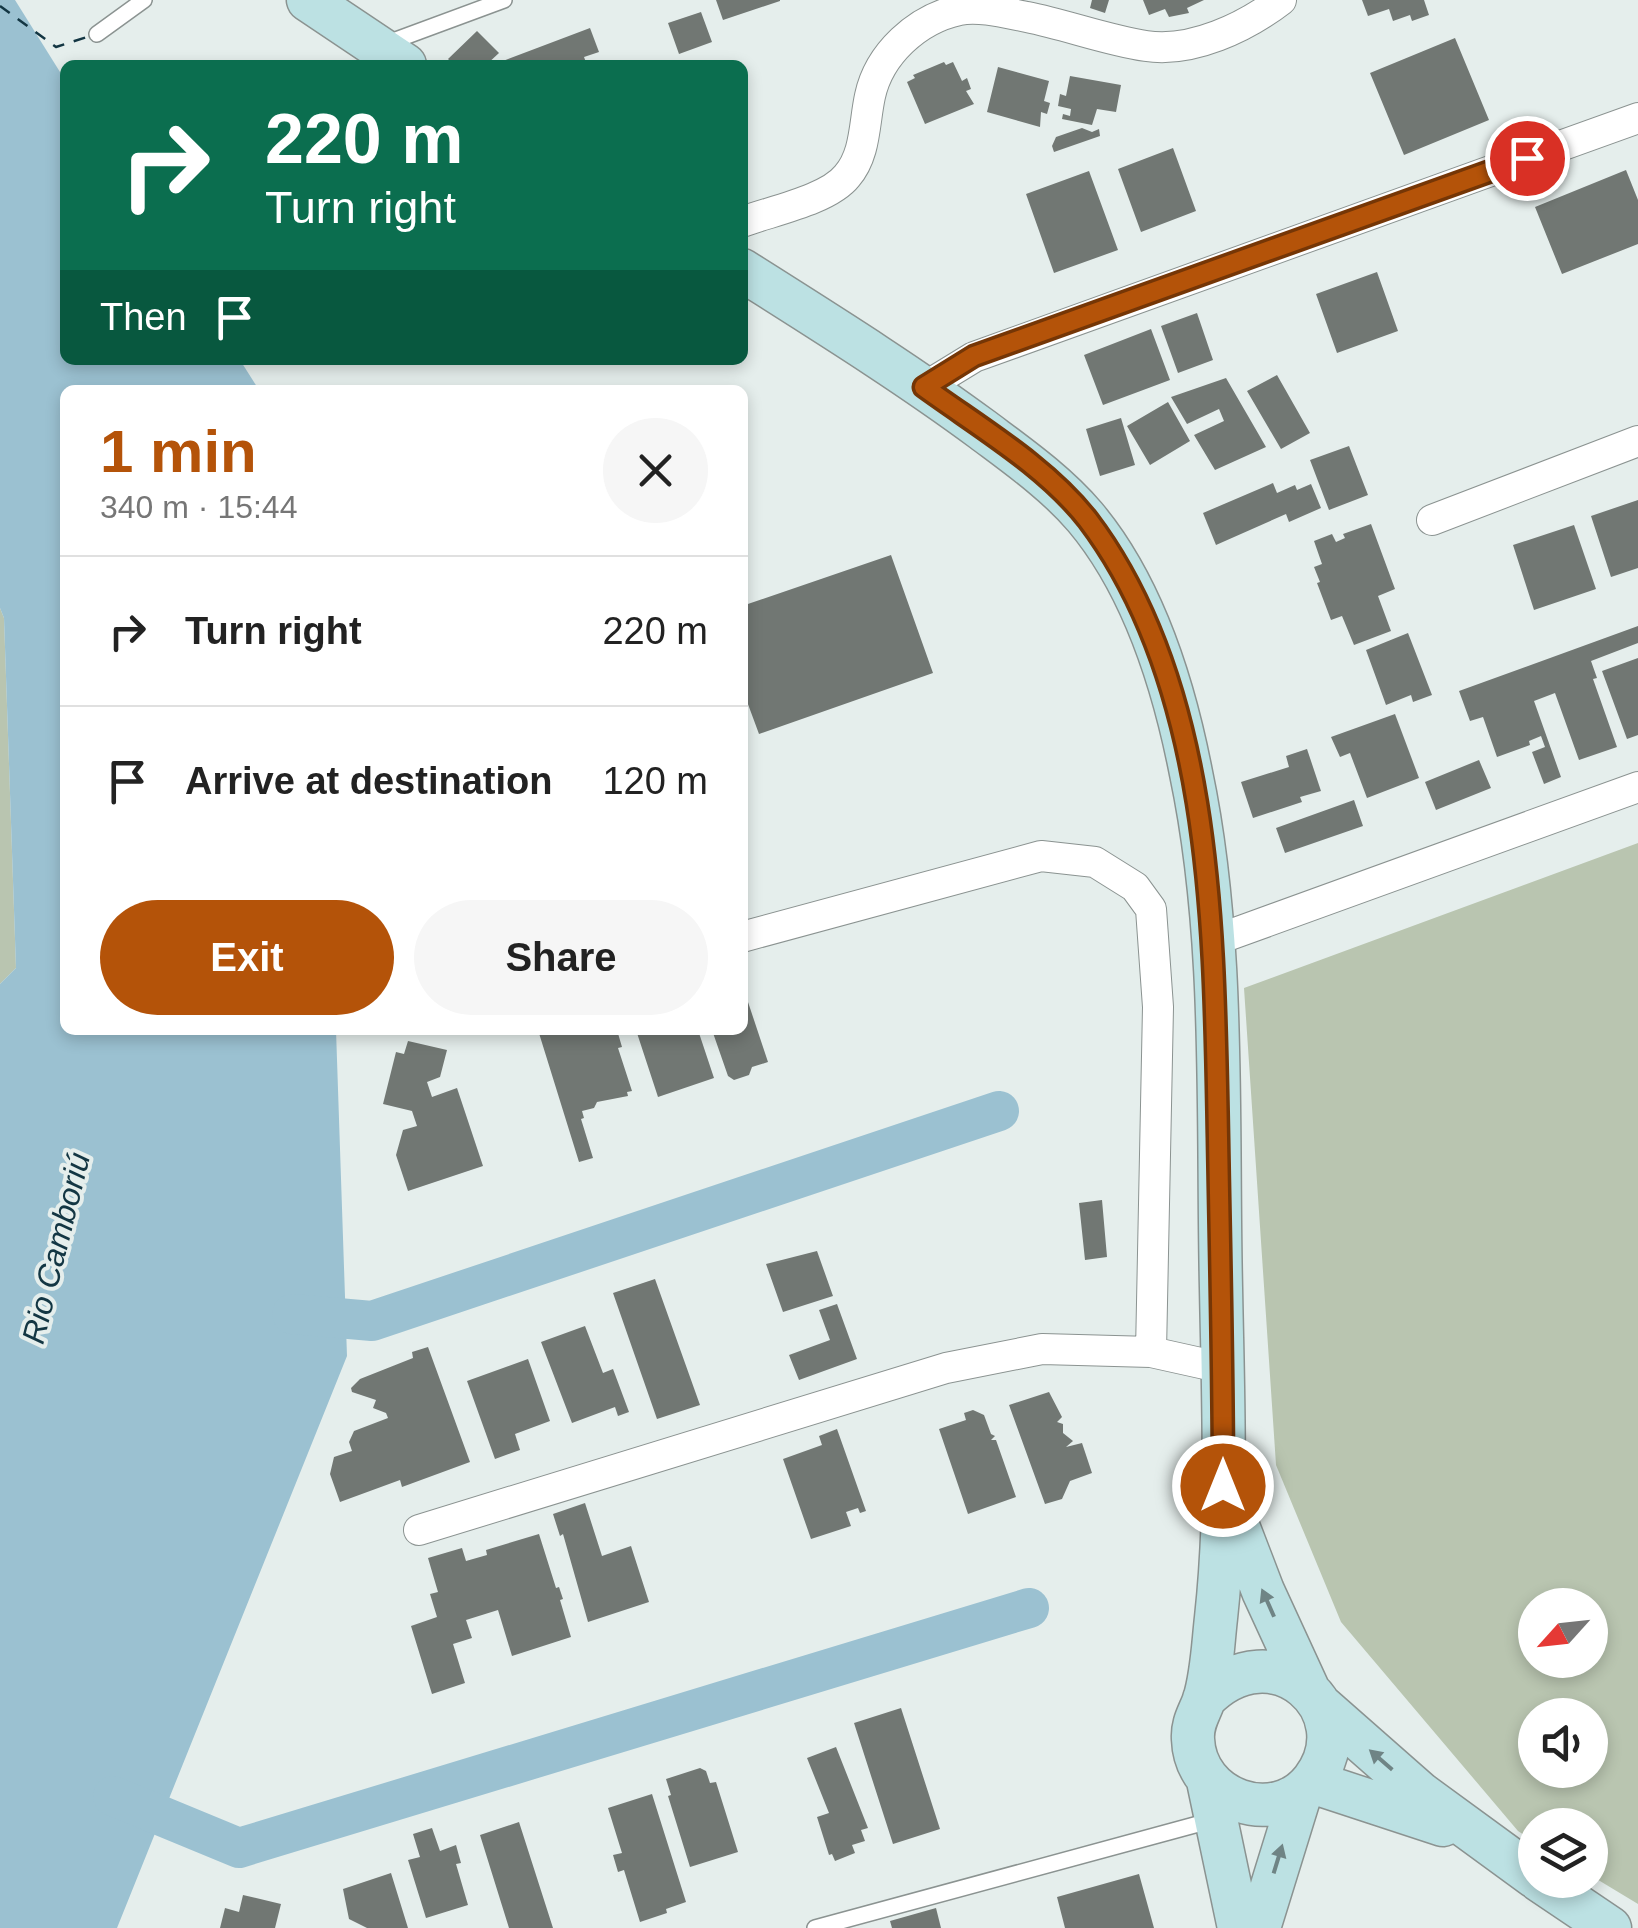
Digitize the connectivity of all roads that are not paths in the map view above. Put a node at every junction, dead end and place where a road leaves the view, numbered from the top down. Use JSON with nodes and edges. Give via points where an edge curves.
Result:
{"nodes":[{"id":1,"x":144,"y":0,"type":"edge"},
{"id":2,"x":308,"y":0,"type":"edge"},
{"id":3,"x":504,"y":0,"type":"edge"},
{"id":4,"x":1281,"y":0,"type":"edge"},
{"id":5,"x":96,"y":34,"type":"dead end"},
{"id":6,"x":391,"y":56,"type":"edge"},
{"id":7,"x":1638,"y":118,"type":"edge"},
{"id":8,"x":748,"y":220,"type":"edge"},
{"id":9,"x":748,"y":274,"type":"edge"},
{"id":10,"x":924,"y":387,"type":"junction"},
{"id":11,"x":1638,"y":442,"type":"edge"},
{"id":12,"x":1432,"y":520,"type":"dead end"},
{"id":13,"x":1638,"y":787,"type":"edge"},
{"id":14,"x":748,"y":935,"type":"edge"},
{"id":15,"x":1213,"y":941,"type":"junction"},
{"id":16,"x":1151,"y":1352,"type":"junction"},
{"id":17,"x":1223,"y":1368,"type":"junction"},
{"id":18,"x":1223,"y":1486,"type":"junction"},
{"id":19,"x":418,"y":1530,"type":"dead end"},
{"id":20,"x":1314,"y":1698,"type":"junction"},
{"id":21,"x":1204,"y":1699,"type":"junction"},
{"id":22,"x":1306,"y":1787,"type":"junction"},
{"id":23,"x":1212,"y":1800,"type":"junction"},
{"id":24,"x":1484,"y":1842,"type":"junction"},
{"id":25,"x":1518,"y":1865,"type":"edge"},
{"id":26,"x":1566,"y":1898,"type":"edge"},
{"id":27,"x":815,"y":1928,"type":"edge"},
{"id":28,"x":1239,"y":1928,"type":"edge"},
{"id":29,"x":1259,"y":1928,"type":"edge"},
{"id":30,"x":1610,"y":1928,"type":"edge"}],
"edges":[{"from":1,"to":5,"type":"lane"},
{"from":2,"to":6,"type":"main road"},
{"from":3,"to":6,"type":"lane"},
{"from":4,"to":8,"type":"street","via":[[1244,23],[1180,46],[1147,46],[992,10],[960,10],[930,22],[884,62],[870,96],[862,150],[847,176],[830,191]]},
{"from":7,"to":10,"type":"street","via":[[974,356]]},
{"from":9,"to":10,"type":"main road"},
{"from":10,"to":15,"type":"main road","via":[[1042,474],[1086,518],[1121,569],[1188,756]]},
{"from":11,"to":12,"type":"street"},
{"from":13,"to":15,"type":"street"},
{"from":14,"to":16,"type":"street","via":[[1041,856],[1095,862],[1135,886],[1151,909],[1158,1007]]},
{"from":15,"to":17,"type":"main road"},
{"from":16,"to":17,"type":"street"},
{"from":16,"to":19,"type":"street","via":[[1042,1349],[946,1368]]},
{"from":17,"to":18,"type":"main road"},
{"from":20,"to":18,"type":"main road","one_way":true},
{"from":18,"to":21,"type":"main road"},
{"from":20,"to":21,"type":"main road","via":[[1290,1676],[1267,1670],[1221,1682]]},
{"from":20,"to":22,"type":"main road","via":[[1328,1746]]},
{"from":24,"to":20,"type":"main road","one_way":true},
{"from":21,"to":23,"type":"main road","via":[[1192,1740]]},
{"from":22,"to":23,"type":"main road","via":[[1262,1806],[1224,1795]]},
{"from":22,"to":24,"type":"main road","via":[[1398,1808]]},
{"from":29,"to":22,"type":"main road","one_way":true},
{"from":23,"to":27,"type":"lane"},
{"from":23,"to":28,"type":"main road"},
{"from":24,"to":25,"type":"main road"},
{"from":26,"to":30,"type":"main road"}]}
